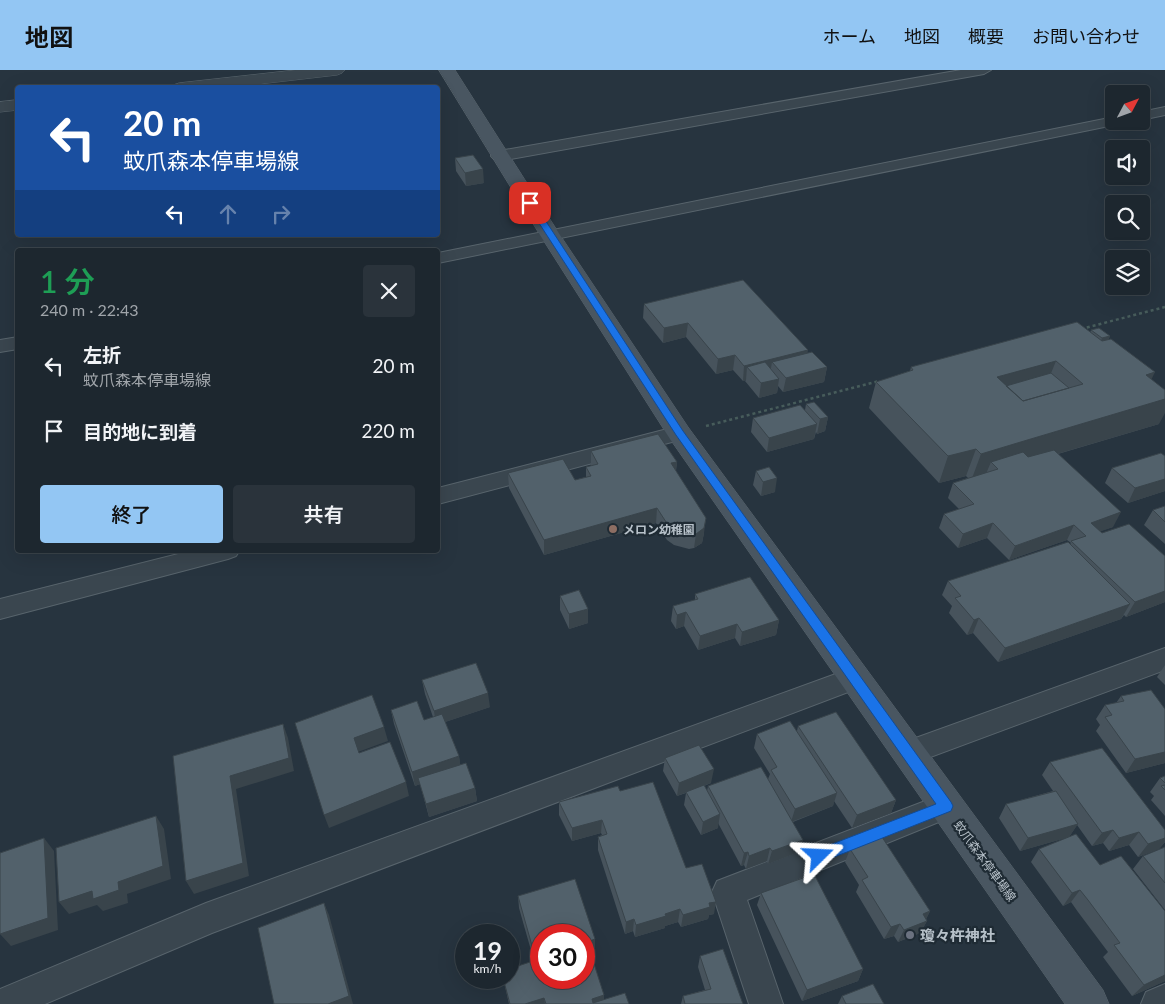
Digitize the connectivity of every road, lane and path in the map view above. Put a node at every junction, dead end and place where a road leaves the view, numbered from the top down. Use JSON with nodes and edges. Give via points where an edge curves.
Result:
{"nodes":[{"id":1,"x":336,"y":70,"type":"edge"},
{"id":2,"x":447,"y":70,"type":"edge"},
{"id":3,"x":984,"y":70,"type":"edge"},
{"id":4,"x":205,"y":85,"type":"edge"},
{"id":5,"x":15,"y":105,"type":"edge"},
{"id":6,"x":0,"y":107,"type":"edge"},
{"id":7,"x":1165,"y":111,"type":"edge"},
{"id":8,"x":1150,"y":114,"type":"edge"},
{"id":9,"x":1105,"y":123,"type":"edge"},
{"id":10,"x":499,"y":156,"type":"junction"},
{"id":11,"x":550,"y":235,"type":"junction"},
{"id":12,"x":440,"y":258,"type":"edge"},
{"id":13,"x":1165,"y":307,"type":"edge"},
{"id":14,"x":1079,"y":329,"type":"edge"},
{"id":15,"x":15,"y":344,"type":"edge"},
{"id":16,"x":0,"y":346,"type":"edge"},
{"id":17,"x":879,"y":381,"type":"edge"},
{"id":18,"x":679,"y":433,"type":"junction"},
{"id":19,"x":440,"y":495,"type":"edge"},
{"id":20,"x":216,"y":553,"type":"edge"},
{"id":21,"x":0,"y":609,"type":"edge"},
{"id":22,"x":1165,"y":659,"type":"edge"},
{"id":23,"x":855,"y":678,"type":"junction"},
{"id":24,"x":909,"y":754,"type":"junction"},
{"id":25,"x":946,"y":806,"type":"junction"},
{"id":26,"x":1165,"y":1001,"type":"edge"},
{"id":27,"x":6,"y":1004,"type":"edge"},
{"id":28,"x":766,"y":1004,"type":"edge"},
{"id":29,"x":1088,"y":1004,"type":"edge"},
{"id":30,"x":1158,"y":1004,"type":"edge"}],
"edges":[{"from":1,"to":4,"type":"street"},
{"from":2,"to":10,"type":"main road","name":"蚊爪森本停車場線"},
{"from":3,"to":10,"type":"street"},
{"from":5,"to":6,"type":"street"},
{"from":7,"to":8,"type":"street"},
{"from":9,"to":11,"type":"street"},
{"from":10,"to":11,"type":"main road","name":"蚊爪森本停車場線"},
{"from":11,"to":12,"type":"street"},
{"from":11,"to":18,"type":"main road","name":"蚊爪森本停車場線"},
{"from":13,"to":14,"type":"path"},
{"from":15,"to":16,"type":"street"},
{"from":17,"to":18,"type":"path"},
{"from":18,"to":19,"type":"street"},
{"from":18,"to":23,"type":"main road","name":"蚊爪森本停車場線"},
{"from":20,"to":21,"type":"street"},
{"from":22,"to":24,"type":"street"},
{"from":23,"to":24,"type":"main road","name":"蚊爪森本停車場線"},
{"from":23,"to":27,"type":"street","via":[[206,919]]},
{"from":24,"to":25,"type":"main road","name":"蚊爪森本停車場線"},
{"from":25,"to":28,"type":"street","via":[[728,892]]},
{"from":25,"to":29,"type":"main road","name":"蚊爪森本停車場線"},
{"from":26,"to":30,"type":"street"}]}
